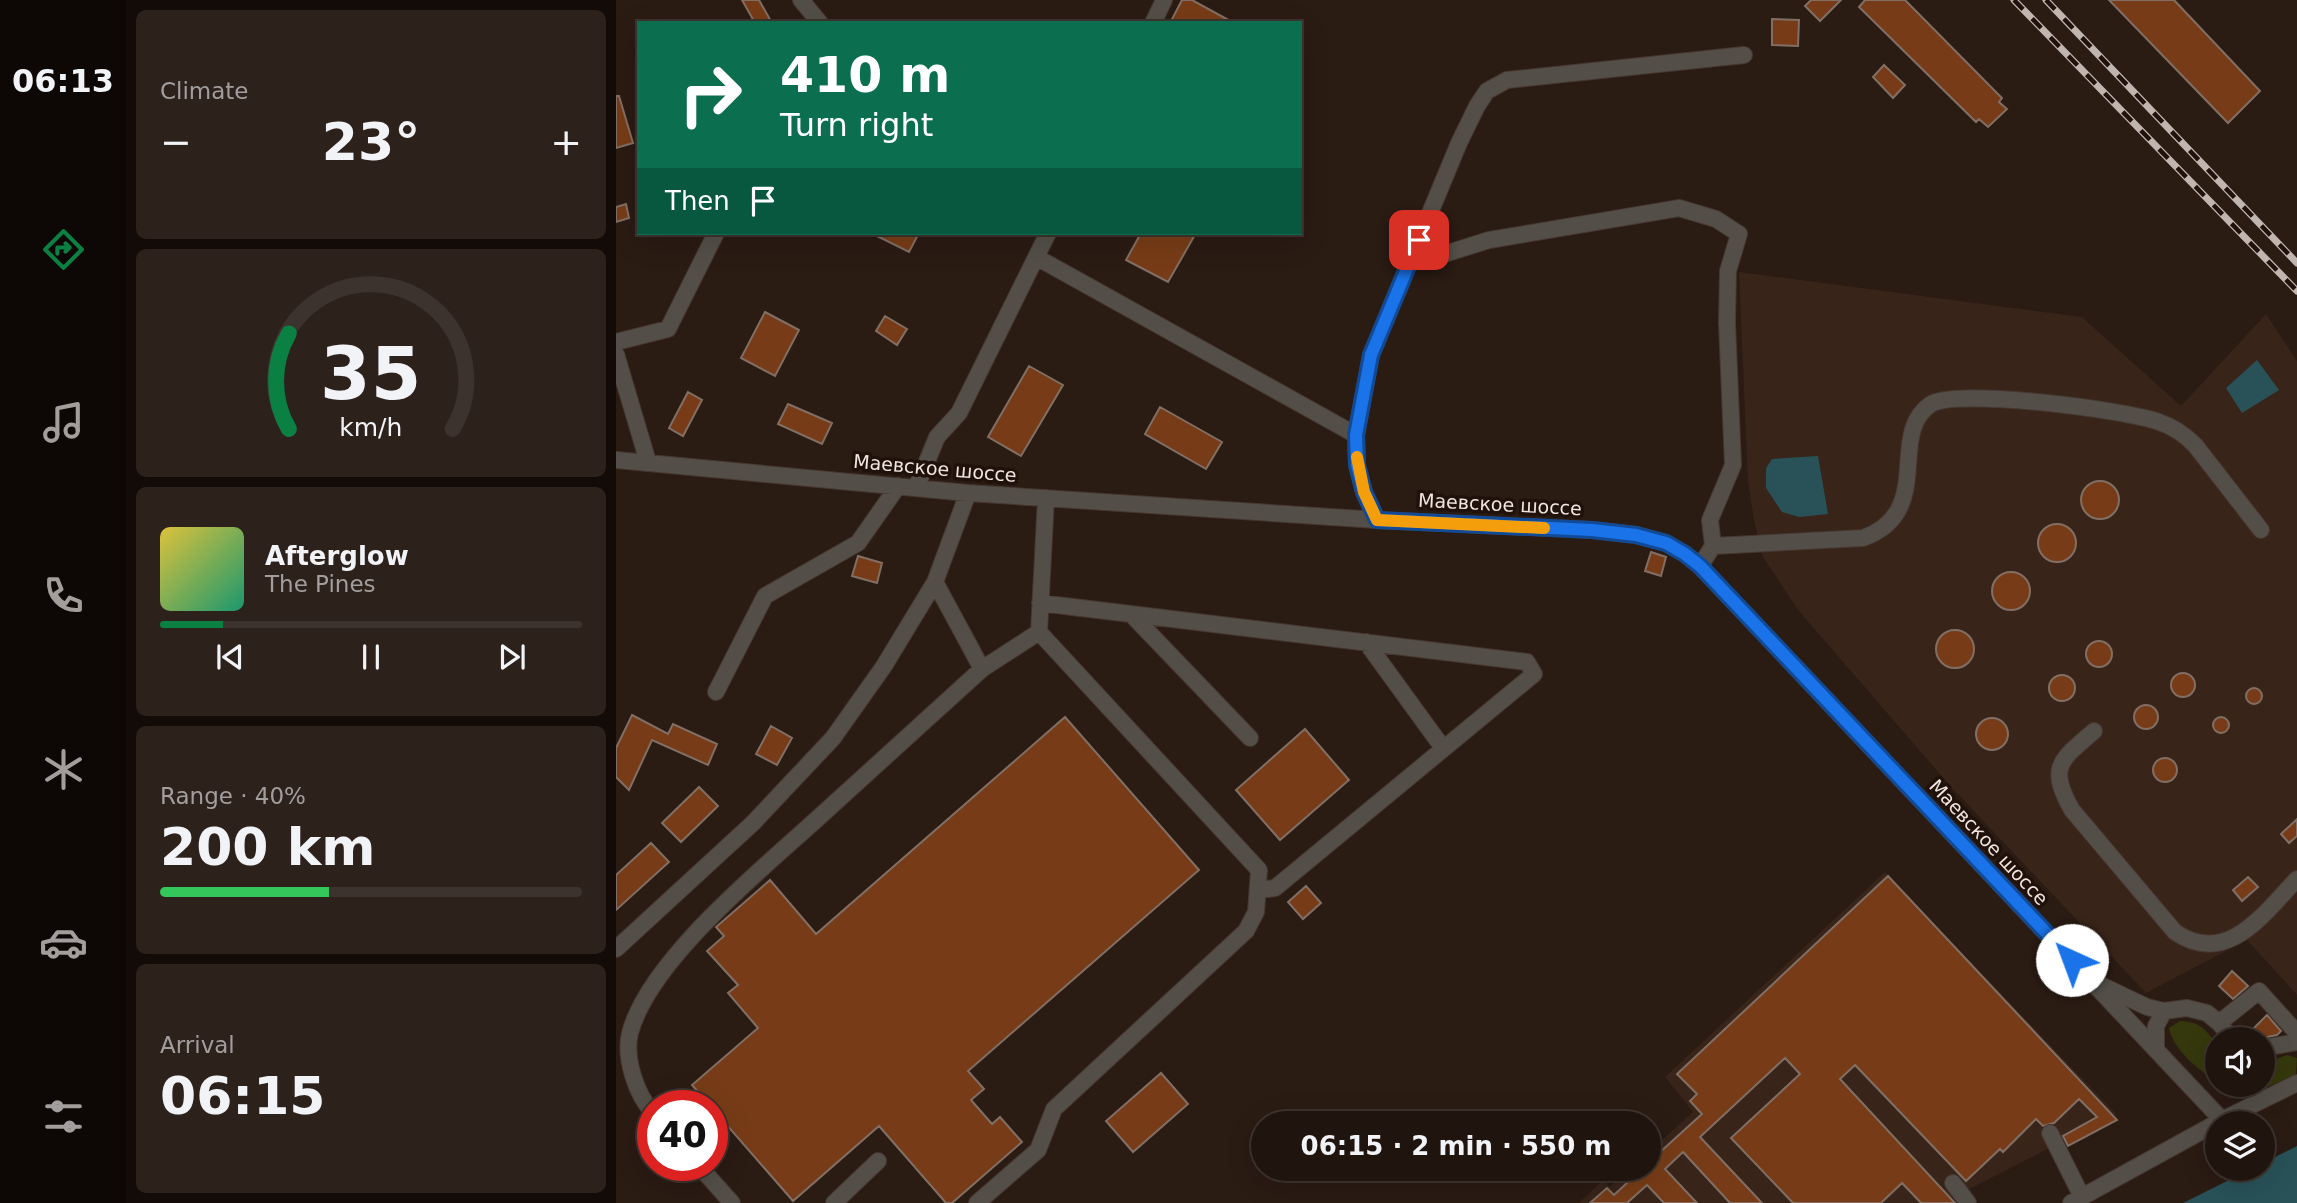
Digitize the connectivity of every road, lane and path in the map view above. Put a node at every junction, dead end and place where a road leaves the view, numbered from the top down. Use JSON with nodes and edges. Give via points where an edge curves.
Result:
{"nodes":[{"id":1,"x":801,"y":0,"type":"edge"},
{"id":2,"x":1164,"y":0,"type":"edge"},
{"id":3,"x":818,"y":21,"type":"edge"},
{"id":4,"x":1154,"y":21,"type":"edge"},
{"id":5,"x":1744,"y":55,"type":"dead end"},
{"id":6,"x":715,"y":235,"type":"edge"},
{"id":7,"x":1047,"y":235,"type":"edge"},
{"id":8,"x":1036,"y":257,"type":"junction"},
{"id":9,"x":1412,"y":259,"type":"junction"},
{"id":10,"x":616,"y":342,"type":"edge"},
{"id":11,"x":616,"y":355,"type":"edge"},
{"id":12,"x":1356,"y":435,"type":"junction"},
{"id":13,"x":648,"y":462,"type":"junction"},
{"id":14,"x":617,"y":463,"type":"edge"},
{"id":15,"x":898,"y":486,"type":"junction"},
{"id":16,"x":916,"y":488,"type":"junction"},
{"id":17,"x":968,"y":493,"type":"junction"},
{"id":18,"x":1046,"y":498,"type":"junction"},
{"id":19,"x":1377,"y":520,"type":"junction"},
{"id":20,"x":2261,"y":530,"type":"dead end"},
{"id":21,"x":1713,"y":545,"type":"junction"},
{"id":22,"x":1700,"y":566,"type":"junction"},
{"id":23,"x":935,"y":582,"type":"junction"},
{"id":24,"x":1041,"y":603,"type":"junction"},
{"id":25,"x":1131,"y":614,"type":"junction"},
{"id":26,"x":1039,"y":632,"type":"junction"},
{"id":27,"x":1366,"y":642,"type":"junction"},
{"id":28,"x":982,"y":668,"type":"junction"},
{"id":29,"x":716,"y":692,"type":"dead end"},
{"id":30,"x":2094,"y":731,"type":"dead end"},
{"id":31,"x":1250,"y":738,"type":"dead end"},
{"id":32,"x":1443,"y":748,"type":"junction"},
{"id":33,"x":2297,"y":879,"type":"edge"},
{"id":34,"x":1259,"y":890,"type":"junction"},
{"id":35,"x":616,"y":949,"type":"edge"},
{"id":36,"x":2090,"y":980,"type":"junction"},
{"id":37,"x":2164,"y":1011,"type":"junction"},
{"id":38,"x":2219,"y":1023,"type":"junction"},
{"id":39,"x":2223,"y":1027,"type":"edge"},
{"id":40,"x":2297,"y":1033,"type":"edge"},
{"id":41,"x":2297,"y":1042,"type":"edge"},
{"id":42,"x":2275,"y":1046,"type":"edge"},
{"id":43,"x":2156,"y":1048,"type":"junction"},
{"id":44,"x":2297,"y":1083,"type":"edge"},
{"id":45,"x":640,"y":1090,"type":"edge"},
{"id":46,"x":2214,"y":1111,"type":"edge"},
{"id":47,"x":2240,"y":1111,"type":"edge"},
{"id":48,"x":2205,"y":1130,"type":"edge"},
{"id":49,"x":2050,"y":1133,"type":"dead end"},
{"id":50,"x":878,"y":1161,"type":"dead end"},
{"id":51,"x":712,"y":1181,"type":"edge"},
{"id":52,"x":1953,"y":1183,"type":"dead end"},
{"id":53,"x":2087,"y":1198,"type":"edge"},
{"id":54,"x":845,"y":1199,"type":"edge"},
{"id":55,"x":732,"y":1203,"type":"edge"},
{"id":56,"x":977,"y":1203,"type":"edge"},
{"id":57,"x":1968,"y":1203,"type":"edge"}],
"edges":[{"from":1,"to":3,"type":"street"},
{"from":2,"to":4,"type":"street"},
{"from":5,"to":9,"type":"street","via":[[1507,80],[1487,91],[1459,144]]},
{"from":6,"to":10,"type":"street","via":[[668,329]]},
{"from":7,"to":8,"type":"street"},
{"from":8,"to":12,"type":"street"},
{"from":8,"to":16,"type":"street","via":[[959,412],[937,437]]},
{"from":9,"to":12,"type":"street","via":[[1371,355]]},
{"from":9,"to":21,"type":"street","via":[[1435,257],[1489,240],[1679,208],[1716,219],[1738,234],[1728,271],[1733,465],[1710,520]]},
{"from":11,"to":13,"type":"street"},
{"from":12,"to":19,"type":"street","via":[[1357,465]]},
{"from":13,"to":14,"type":"street","name":"Маевское шоссе"},
{"from":13,"to":15,"type":"street","name":"Маевское шоссе"},
{"from":15,"to":16,"type":"street","name":"Маевское шоссе"},
{"from":15,"to":29,"type":"street","via":[[858,543],[765,596]]},
{"from":16,"to":17,"type":"street","name":"Маевское шоссе"},
{"from":17,"to":18,"type":"street","name":"Маевское шоссе"},
{"from":17,"to":23,"type":"street"},
{"from":18,"to":19,"type":"street","name":"Маевское шоссе"},
{"from":18,"to":24,"type":"street"},
{"from":19,"to":22,"type":"street","name":"Маевское шоссе","via":[[1636,535],[1666,543]]},
{"from":20,"to":21,"type":"street","via":[[2195,444],[2158,421],[2074,406],[1962,399],[1932,404],[1914,424],[1901,506],[1877,533],[1863,538]]},
{"from":21,"to":22,"type":"street"},
{"from":22,"to":36,"type":"street","name":"Маевское шоссе"},
{"from":23,"to":28,"type":"street"},
{"from":23,"to":35,"type":"street","via":[[833,738],[753,823]]},
{"from":24,"to":25,"type":"street"},
{"from":24,"to":26,"type":"street"},
{"from":25,"to":27,"type":"street"},
{"from":25,"to":31,"type":"street"},
{"from":26,"to":28,"type":"street"},
{"from":26,"to":34,"type":"street","via":[[1259,870]]},
{"from":27,"to":32,"type":"street"},
{"from":27,"to":32,"type":"street","via":[[1527,662],[1534,674]]},
{"from":28,"to":45,"type":"street","via":[[680,949],[647,996],[630,1034],[632,1074]]},
{"from":30,"to":33,"type":"street","via":[[2063,759],[2061,790],[2072,810],[2175,932],[2204,944],[2232,939]]},
{"from":32,"to":34,"type":"street","via":[[1275,888]]},
{"from":34,"to":56,"type":"street","via":[[1256,912],[1246,931],[1054,1109],[1038,1150]]},
{"from":36,"to":37,"type":"street"},
{"from":36,"to":43,"type":"street","name":"Маевское шоссе"},
{"from":37,"to":38,"type":"street","via":[[2187,1008],[2207,1013]]},
{"from":37,"to":43,"type":"street","via":[[2156,1026]]},
{"from":38,"to":39,"type":"street"},
{"from":38,"to":40,"type":"street","via":[[2259,991]]},
{"from":41,"to":42,"type":"street"},
{"from":43,"to":46,"type":"street","name":"Маевское шоссе"},
{"from":44,"to":47,"type":"street"},
{"from":48,"to":53,"type":"street"},
{"from":49,"to":53,"type":"street"},
{"from":50,"to":54,"type":"street"},
{"from":51,"to":55,"type":"street"},
{"from":52,"to":57,"type":"street"}]}
